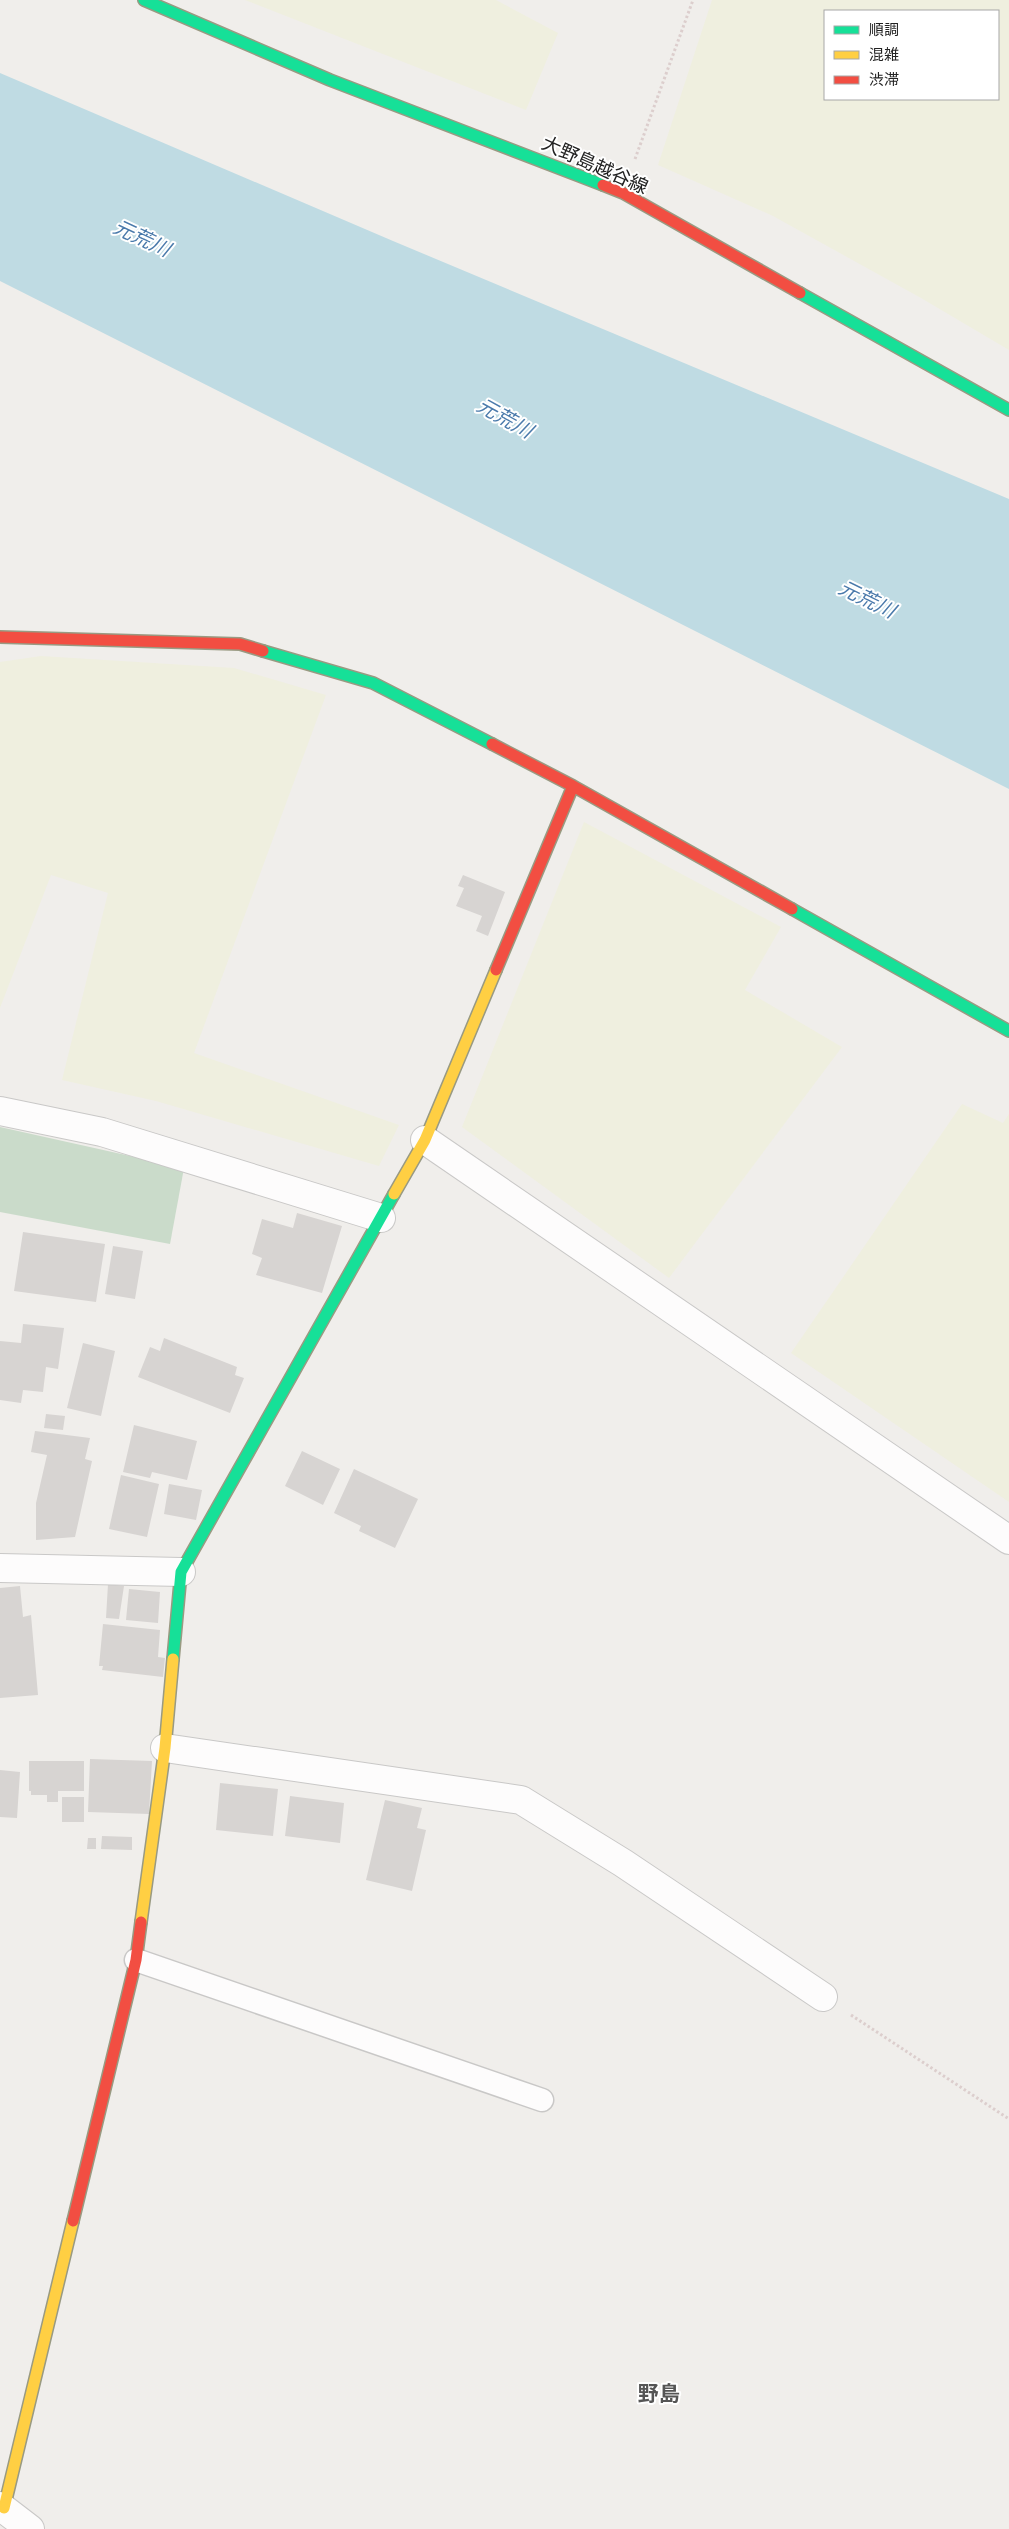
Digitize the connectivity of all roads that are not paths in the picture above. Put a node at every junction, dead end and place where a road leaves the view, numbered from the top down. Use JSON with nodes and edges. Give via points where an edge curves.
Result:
{"nodes":[{"id":1,"x":144,"y":0,"type":"edge"},
{"id":2,"x":1009,"y":410,"type":"edge"},
{"id":3,"x":0,"y":637,"type":"edge"},
{"id":4,"x":573,"y":786,"type":"junction"},
{"id":5,"x":1009,"y":1031,"type":"edge"},
{"id":6,"x":0,"y":1111,"type":"edge"},
{"id":7,"x":425,"y":1140,"type":"junction"},
{"id":8,"x":381,"y":1218,"type":"junction"},
{"id":9,"x":1009,"y":1540,"type":"edge"},
{"id":10,"x":0,"y":1568,"type":"edge"},
{"id":11,"x":180,"y":1572,"type":"junction"},
{"id":12,"x":165,"y":1748,"type":"junction"},
{"id":13,"x":136,"y":1960,"type":"junction"},
{"id":14,"x":823,"y":1997,"type":"road end"},
{"id":15,"x":542,"y":2100,"type":"dead end"},
{"id":16,"x":2,"y":2507,"type":"edge"},
{"id":17,"x":30,"y":2529,"type":"edge"}],
"edges":[{"from":1,"to":2,"type":"street","name":"大野島越谷線","via":[[330,80],[623,193]]},
{"from":3,"to":4,"type":"street","via":[[240,644],[373,683]]},
{"from":4,"to":5,"type":"street"},
{"from":4,"to":7,"type":"street"},
{"from":6,"to":8,"type":"street","via":[[102,1132]]},
{"from":7,"to":8,"type":"street"},
{"from":7,"to":9,"type":"street"},
{"from":8,"to":11,"type":"street"},
{"from":10,"to":11,"type":"street"},
{"from":11,"to":12,"type":"street"},
{"from":12,"to":13,"type":"street"},
{"from":12,"to":14,"type":"street","via":[[520,1800],[623,1863]]},
{"from":13,"to":15,"type":"lane"},
{"from":13,"to":16,"type":"street"},
{"from":16,"to":17,"type":"street"}]}
